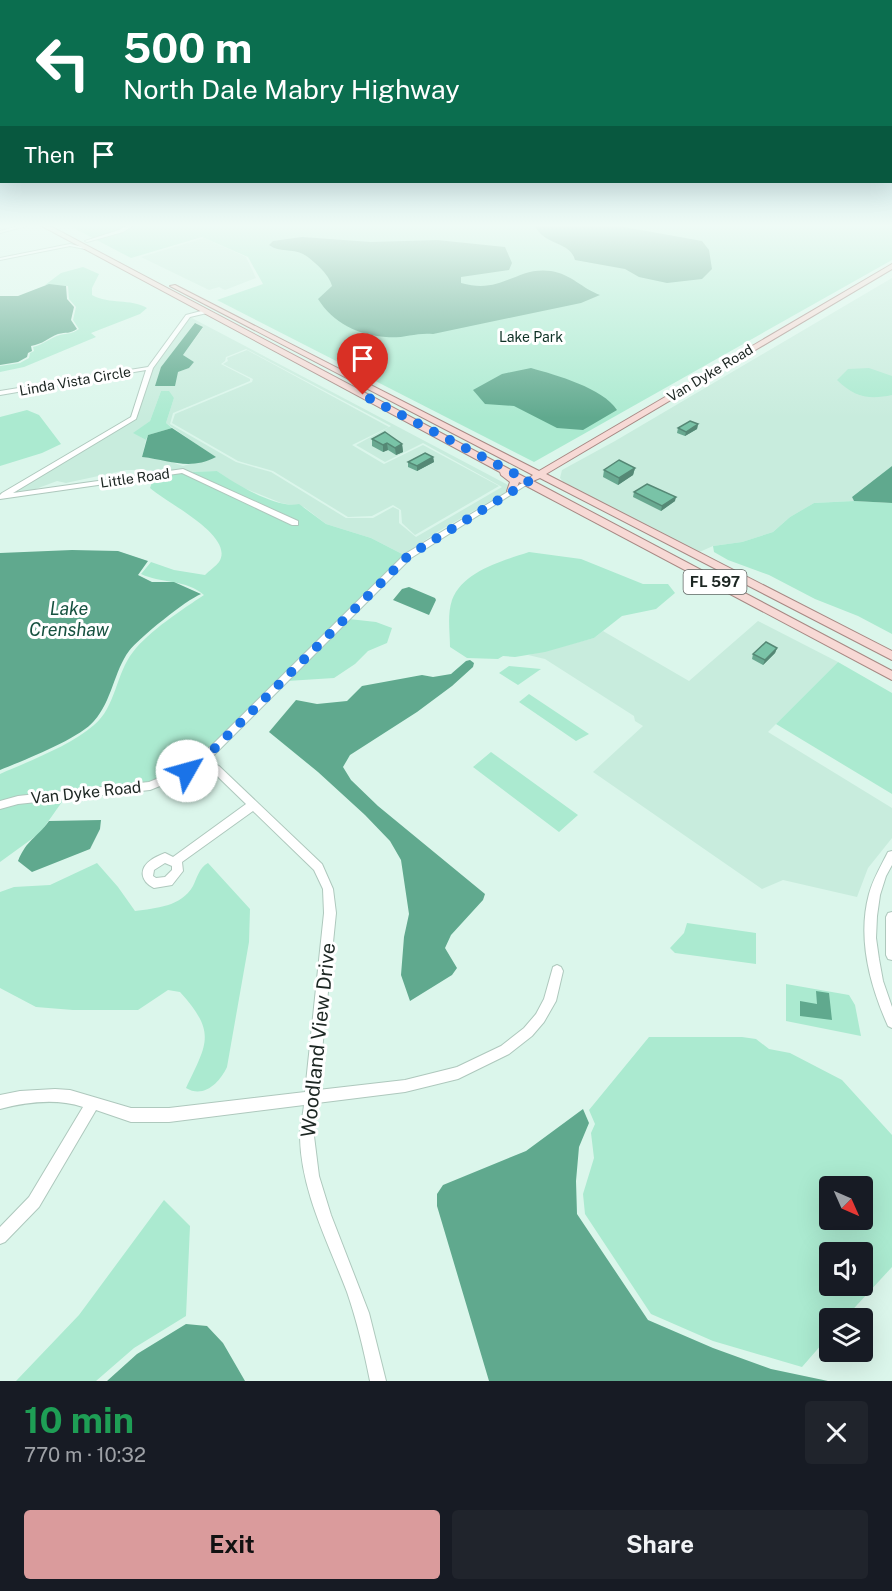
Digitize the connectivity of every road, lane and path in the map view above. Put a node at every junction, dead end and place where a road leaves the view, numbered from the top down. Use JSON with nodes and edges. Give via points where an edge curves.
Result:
{"nodes":[{"id":1,"x":163,"y":289,"type":"edge"},
{"id":2,"x":170,"y":289,"type":"edge"},
{"id":3,"x":857,"y":289,"type":"edge"},
{"id":4,"x":864,"y":289,"type":"edge"},
{"id":5,"x":205,"y":312,"type":"junction"},
{"id":6,"x":791,"y":330,"type":"junction"},
{"id":7,"x":298,"y":357,"type":"junction"},
{"id":8,"x":732,"y":360,"type":"junction"},
{"id":9,"x":150,"y":368,"type":"junction"},
{"id":10,"x":0,"y":393,"type":"edge"},
{"id":11,"x":674,"y":404,"type":"junction"},
{"id":12,"x":518,"y":465,"type":"junction"},
{"id":13,"x":558,"y":465,"type":"junction"},
{"id":14,"x":535,"y":477,"type":"junction"},
{"id":15,"x":512,"y":491,"type":"junction"},
{"id":16,"x":1,"y":497,"type":"edge"},
{"id":17,"x":596,"y":518,"type":"junction"},
{"id":18,"x":295,"y":523,"type":"dead end"},
{"id":19,"x":660,"y":538,"type":"junction"},
{"id":20,"x":689,"y":553,"type":"junction"},
{"id":21,"x":765,"y":608,"type":"junction"},
{"id":22,"x":892,"y":659,"type":"edge"},
{"id":23,"x":892,"y":676,"type":"edge"},
{"id":24,"x":216,"y":770,"type":"dead end"},
{"id":25,"x":0,"y":805,"type":"edge"},
{"id":26,"x":253,"y":805,"type":"junction"},
{"id":27,"x":892,"y":855,"type":"edge"},
{"id":28,"x":175,"y":861,"type":"dead end"},
{"id":29,"x":892,"y":917,"type":"edge"},
{"id":30,"x":892,"y":955,"type":"edge"},
{"id":31,"x":557,"y":970,"type":"dead end"},
{"id":32,"x":892,"y":1022,"type":"edge"},
{"id":33,"x":310,"y":1097,"type":"junction"},
{"id":34,"x":0,"y":1102,"type":"edge"},
{"id":35,"x":92,"y":1104,"type":"junction"},
{"id":36,"x":0,"y":1237,"type":"edge"},
{"id":37,"x":378,"y":1381,"type":"edge"}],
"edges":[{"from":1,"to":5,"type":"main road","number":"FL 597"},
{"from":2,"to":7,"type":"main road","number":"FL 597"},
{"from":3,"to":6,"type":"main road","name":"Van Dyke Road"},
{"from":4,"to":6,"type":"main road","name":"Van Dyke Road"},
{"from":5,"to":7,"type":"main road","number":"FL 597"},
{"from":5,"to":9,"type":"street","name":"Little Road","via":[[188,316]]},
{"from":6,"to":8,"type":"main road","name":"Van Dyke Road"},
{"from":6,"to":11,"type":"main road","name":"Van Dyke Road"},
{"from":7,"to":12,"type":"main road","number":"FL 597","via":[[367,386]]},
{"from":7,"to":14,"type":"main road","number":"FL 597"},
{"from":7,"to":15,"type":"main road","via":[[305,367],[337,385],[509,475],[514,481]]},
{"from":8,"to":11,"type":"main road","via":[[674,399]]},
{"from":8,"to":13,"type":"main road","name":"Van Dyke Road"},
{"from":9,"to":10,"type":"street","name":"Linda Vista Circle"},
{"from":9,"to":16,"type":"street","name":"Little Road","via":[[134,418]]},
{"from":11,"to":13,"type":"main road","name":"Van Dyke Road"},
{"from":12,"to":13,"type":"main road"},
{"from":12,"to":14,"type":"main road","number":"FL 597"},
{"from":13,"to":14,"type":"main road","name":"Van Dyke Road"},
{"from":13,"to":19,"type":"main road","via":[[557,480]]},
{"from":14,"to":15,"type":"street","name":"Van Dyke Road"},
{"from":14,"to":17,"type":"main road","number":"FL 597"},
{"from":14,"to":19,"type":"main road","number":"FL 597"},
{"from":15,"to":25,"type":"street","name":"Van Dyke Road","via":[[408,556],[208,755],[187,771],[150,786]]},
{"from":16,"to":18,"type":"street","name":"Little Road","via":[[183,471]]},
{"from":17,"to":20,"type":"main road","via":[[675,554]]},
{"from":17,"to":21,"type":"main road","number":"FL 597"},
{"from":19,"to":20,"type":"main road","number":"FL 597"},
{"from":20,"to":22,"type":"main road","number":"FL 597"},
{"from":21,"to":22,"type":"main road","via":[[785,608]]},
{"from":21,"to":23,"type":"main road","number":"FL 597"},
{"from":24,"to":26,"type":"street","name":"Woodland View Drive"},
{"from":26,"to":28,"type":"street"},
{"from":26,"to":33,"type":"street","name":"Woodland View Drive","via":[[318,867],[328,889],[329,928]]},
{"from":27,"to":32,"type":"street","via":[[874,896],[870,933],[874,972]]},
{"from":29,"to":30,"type":"street"},
{"from":31,"to":33,"type":"street","via":[[550,1001],[540,1018],[528,1032],[486,1061],[428,1082]]},
{"from":33,"to":35,"type":"street","via":[[148,1116]]},
{"from":33,"to":37,"type":"street","name":"Woodland View Drive","via":[[310,1172],[355,1294]]},
{"from":34,"to":35,"type":"street","via":[[55,1095]]},
{"from":35,"to":36,"type":"street","via":[[34,1202]]}]}
